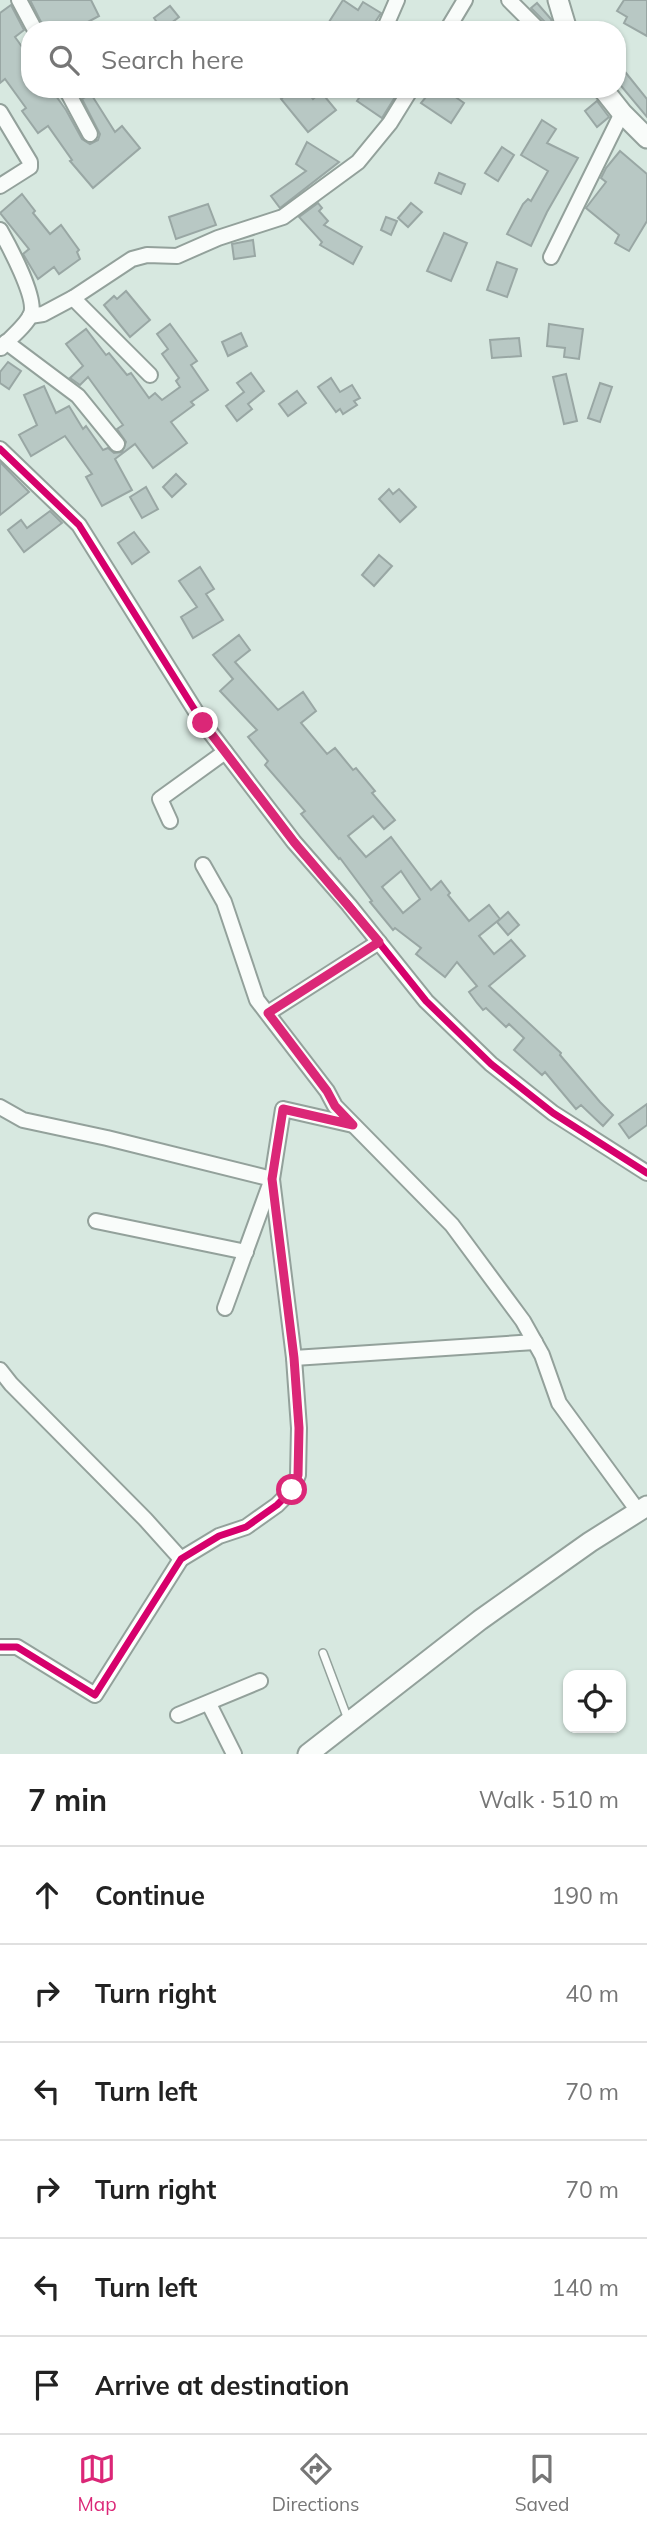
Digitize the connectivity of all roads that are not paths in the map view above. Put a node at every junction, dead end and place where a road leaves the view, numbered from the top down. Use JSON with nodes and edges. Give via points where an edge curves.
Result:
{"nodes":[{"id":1,"x":19,"y":0,"type":"edge"},
{"id":2,"x":397,"y":0,"type":"edge"},
{"id":3,"x":465,"y":0,"type":"edge"},
{"id":4,"x":509,"y":0,"type":"edge"},
{"id":5,"x":558,"y":0,"type":"edge"},
{"id":6,"x":30,"y":21,"type":"edge"},
{"id":7,"x":388,"y":21,"type":"edge"},
{"id":8,"x":452,"y":21,"type":"edge"},
{"id":9,"x":530,"y":21,"type":"edge"},
{"id":10,"x":564,"y":21,"type":"edge"},
{"id":11,"x":71,"y":98,"type":"edge"},
{"id":12,"x":405,"y":98,"type":"edge"},
{"id":13,"x":610,"y":98,"type":"edge"},
{"id":14,"x":0,"y":111,"type":"edge"},
{"id":15,"x":622,"y":113,"type":"junction"},
{"id":16,"x":90,"y":134,"type":"dead end"},
{"id":17,"x":647,"y":138,"type":"edge"},
{"id":18,"x":0,"y":186,"type":"edge"},
{"id":19,"x":0,"y":230,"type":"edge"},
{"id":20,"x":551,"y":257,"type":"dead end"},
{"id":21,"x":73,"y":298,"type":"junction"},
{"id":22,"x":30,"y":316,"type":"junction"},
{"id":23,"x":3,"y":346,"type":"edge"},
{"id":24,"x":150,"y":374,"type":"dead end"},
{"id":25,"x":117,"y":444,"type":"dead end"},
{"id":26,"x":0,"y":449,"type":"edge"},
{"id":27,"x":225,"y":752,"type":"junction"},
{"id":28,"x":170,"y":821,"type":"dead end"},
{"id":29,"x":203,"y":866,"type":"dead end"},
{"id":30,"x":379,"y":942,"type":"junction"},
{"id":31,"x":268,"y":1013,"type":"junction"},
{"id":32,"x":0,"y":1107,"type":"edge"},
{"id":33,"x":353,"y":1125,"type":"junction"},
{"id":34,"x":647,"y":1173,"type":"edge"},
{"id":35,"x":272,"y":1179,"type":"junction"},
{"id":36,"x":96,"y":1222,"type":"dead end"},
{"id":37,"x":246,"y":1251,"type":"junction"},
{"id":38,"x":225,"y":1308,"type":"dead end"},
{"id":39,"x":535,"y":1342,"type":"junction"},
{"id":40,"x":294,"y":1358,"type":"junction"},
{"id":41,"x":0,"y":1370,"type":"edge"},
{"id":42,"x":642,"y":1508,"type":"edge"},
{"id":43,"x":181,"y":1559,"type":"junction"},
{"id":44,"x":0,"y":1647,"type":"edge"},
{"id":45,"x":323,"y":1653,"type":"dead end"},
{"id":46,"x":260,"y":1681,"type":"dead end"},
{"id":47,"x":209,"y":1704,"type":"junction"},
{"id":48,"x":178,"y":1715,"type":"dead end"},
{"id":49,"x":349,"y":1723,"type":"junction"},
{"id":50,"x":312,"y":1753,"type":"edge"},
{"id":51,"x":234,"y":1754,"type":"edge"}],
"edges":[{"from":1,"to":6,"type":"street"},
{"from":2,"to":7,"type":"street"},
{"from":3,"to":8,"type":"street"},
{"from":4,"to":9,"type":"street"},
{"from":5,"to":10,"type":"street"},
{"from":11,"to":16,"type":"street"},
{"from":12,"to":21,"type":"street","via":[[358,162],[283,217],[177,256],[132,259]]},
{"from":13,"to":15,"type":"street"},
{"from":14,"to":18,"type":"street","via":[[30,167]]},
{"from":15,"to":17,"type":"street"},
{"from":15,"to":20,"type":"street"},
{"from":19,"to":22,"type":"street","via":[[28,289]]},
{"from":21,"to":22,"type":"street"},
{"from":21,"to":24,"type":"street"},
{"from":22,"to":23,"type":"street"},
{"from":23,"to":25,"type":"street","via":[[78,396]]},
{"from":26,"to":27,"type":"street","via":[[79,525]]},
{"from":27,"to":28,"type":"street","via":[[160,799]]},
{"from":27,"to":30,"type":"street"},
{"from":29,"to":31,"type":"street","via":[[224,902],[257,1000]]},
{"from":30,"to":31,"type":"street"},
{"from":30,"to":34,"type":"street","via":[[426,1001],[491,1064],[553,1113]]},
{"from":31,"to":33,"type":"street"},
{"from":32,"to":35,"type":"street","via":[[23,1119]]},
{"from":33,"to":35,"type":"street","via":[[283,1109]]},
{"from":33,"to":39,"type":"street","via":[[452,1225]]},
{"from":35,"to":37,"type":"street"},
{"from":35,"to":40,"type":"street"},
{"from":36,"to":37,"type":"street"},
{"from":37,"to":38,"type":"street"},
{"from":39,"to":40,"type":"street"},
{"from":39,"to":42,"type":"street","via":[[559,1403]]},
{"from":40,"to":43,"type":"street","via":[[299,1452],[292,1490],[246,1527],[219,1536]]},
{"from":41,"to":43,"type":"street"},
{"from":42,"to":49,"type":"street","via":[[480,1620]]},
{"from":43,"to":44,"type":"street","via":[[95,1695],[25,1651]]},
{"from":45,"to":49,"type":"lane"},
{"from":46,"to":47,"type":"street"},
{"from":47,"to":48,"type":"street"},
{"from":47,"to":51,"type":"street"},
{"from":49,"to":50,"type":"street"}]}
